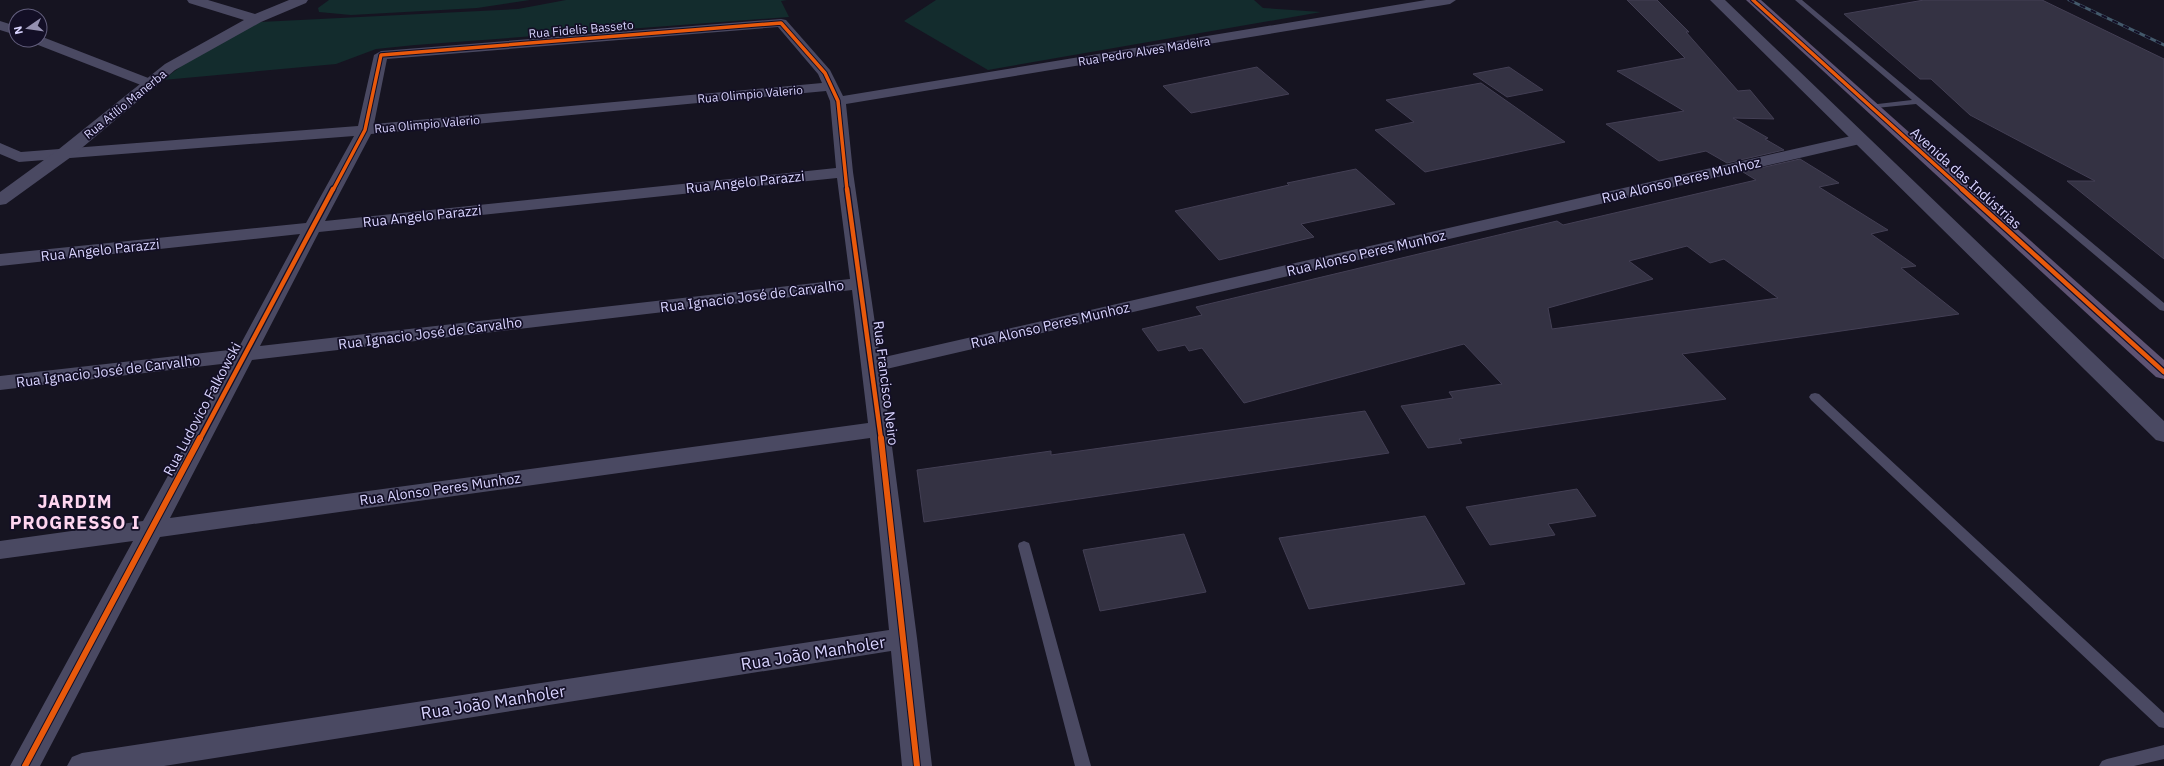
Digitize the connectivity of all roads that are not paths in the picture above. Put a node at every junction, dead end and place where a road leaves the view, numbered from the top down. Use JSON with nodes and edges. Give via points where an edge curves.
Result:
{"nodes":[{"id":1,"x":194,"y":0,"type":"edge"},
{"id":2,"x":301,"y":0,"type":"edge"},
{"id":3,"x":1450,"y":0,"type":"edge"},
{"id":4,"x":1717,"y":0,"type":"edge"},
{"id":5,"x":1753,"y":0,"type":"edge"},
{"id":6,"x":1798,"y":0,"type":"edge"},
{"id":7,"x":256,"y":19,"type":"junction"},
{"id":8,"x":781,"y":23,"type":"joint"},
{"id":9,"x":48,"y":44,"type":"edge"},
{"id":10,"x":381,"y":55,"type":"joint"},
{"id":11,"x":151,"y":84,"type":"junction"},
{"id":12,"x":835,"y":94,"type":"junction"},
{"id":13,"x":1919,"y":101,"type":"junction"},
{"id":14,"x":1870,"y":107,"type":"junction"},
{"id":15,"x":365,"y":130,"type":"junction"},
{"id":16,"x":1860,"y":139,"type":"junction"},
{"id":17,"x":0,"y":148,"type":"edge"},
{"id":18,"x":65,"y":153,"type":"junction"},
{"id":19,"x":844,"y":172,"type":"junction"},
{"id":20,"x":0,"y":200,"type":"edge"},
{"id":21,"x":314,"y":228,"type":"junction"},
{"id":22,"x":0,"y":260,"type":"edge"},
{"id":23,"x":860,"y":283,"type":"junction"},
{"id":24,"x":2164,"y":308,"type":"edge"},
{"id":25,"x":245,"y":354,"type":"junction"},
{"id":26,"x":872,"y":366,"type":"junction"},
{"id":27,"x":2164,"y":372,"type":"edge"},
{"id":28,"x":0,"y":383,"type":"edge"},
{"id":29,"x":1815,"y":397,"type":"dead end"},
{"id":30,"x":880,"y":429,"type":"junction"},
{"id":31,"x":2164,"y":434,"type":"edge"},
{"id":32,"x":152,"y":528,"type":"junction"},
{"id":33,"x":1024,"y":546,"type":"dead end"},
{"id":34,"x":0,"y":550,"type":"edge"},
{"id":35,"x":904,"y":638,"type":"junction"},
{"id":36,"x":2164,"y":722,"type":"edge"},
{"id":37,"x":2164,"y":752,"type":"edge"},
{"id":38,"x":25,"y":766,"type":"edge"},
{"id":39,"x":82,"y":766,"type":"edge"},
{"id":40,"x":917,"y":766,"type":"edge"},
{"id":41,"x":1083,"y":766,"type":"edge"},
{"id":42,"x":2107,"y":766,"type":"edge"}],
"edges":[{"from":1,"to":7,"type":"street"},
{"from":2,"to":7,"type":"street","name":"Rua Atílio Manerba"},
{"from":3,"to":12,"type":"street","name":"Rua Pedro Alves Madeira"},
{"from":4,"to":16,"type":"street"},
{"from":5,"to":14,"type":"main road","name":"Avenida das Indústrias"},
{"from":6,"to":13,"type":"lane"},
{"from":7,"to":11,"type":"street","name":"Rua Atílio Manerba","via":[[170,66]]},
{"from":8,"to":10,"type":"street","name":"Rua Fidelis Basseto"},
{"from":8,"to":12,"type":"street","name":"Rua Francisco Neiro","via":[[825,73]]},
{"from":9,"to":11,"type":"street"},
{"from":10,"to":15,"type":"street","name":"Rua Ludovico Falkowski"},
{"from":11,"to":18,"type":"street","name":"Rua Atílio Manerba"},
{"from":12,"to":15,"type":"street","name":"Rua Olimpio Valerio"},
{"from":12,"to":19,"type":"street","name":"Rua Francisco Neiro"},
{"from":13,"to":14,"type":"lane"},
{"from":13,"to":24,"type":"lane"},
{"from":14,"to":27,"type":"main road","name":"Avenida das Indústrias"},
{"from":15,"to":18,"type":"street","name":"Rua Olimpio Valerio"},
{"from":15,"to":21,"type":"street","name":"Rua Ludovico Falkowski"},
{"from":16,"to":26,"type":"street","name":"Rua Alonso Peres Munhoz"},
{"from":16,"to":31,"type":"street"},
{"from":17,"to":18,"type":"street","name":"Rua Olimpio Valerio","via":[[19,157]]},
{"from":18,"to":20,"type":"street","name":"Rua Atílio Manerba"},
{"from":19,"to":21,"type":"street","name":"Rua Angelo Parazzi"},
{"from":19,"to":23,"type":"street","name":"Rua Francisco Neiro"},
{"from":21,"to":22,"type":"street","name":"Rua Angelo Parazzi"},
{"from":21,"to":25,"type":"street","name":"Rua Ludovico Falkowski"},
{"from":23,"to":25,"type":"street","name":"Rua Ignacio José de Carvalho"},
{"from":23,"to":26,"type":"street","name":"Rua Francisco Neiro"},
{"from":25,"to":28,"type":"street","name":"Rua Ignacio José de Carvalho"},
{"from":25,"to":32,"type":"street","name":"Rua Ludovico Falkowski"},
{"from":26,"to":30,"type":"street","name":"Rua Francisco Neiro"},
{"from":29,"to":36,"type":"lane"},
{"from":30,"to":32,"type":"street","name":"Rua Alonso Peres Munhoz"},
{"from":30,"to":35,"type":"street","name":"Rua Francisco Neiro"},
{"from":32,"to":34,"type":"street","name":"Rua Alonso Peres Munhoz"},
{"from":32,"to":38,"type":"street","name":"Rua Ludovico Falkowski"},
{"from":33,"to":41,"type":"lane"},
{"from":35,"to":39,"type":"street","name":"Rua João Manholer"},
{"from":35,"to":40,"type":"street","name":"Rua Francisco Neiro"},
{"from":37,"to":42,"type":"lane"}]}
